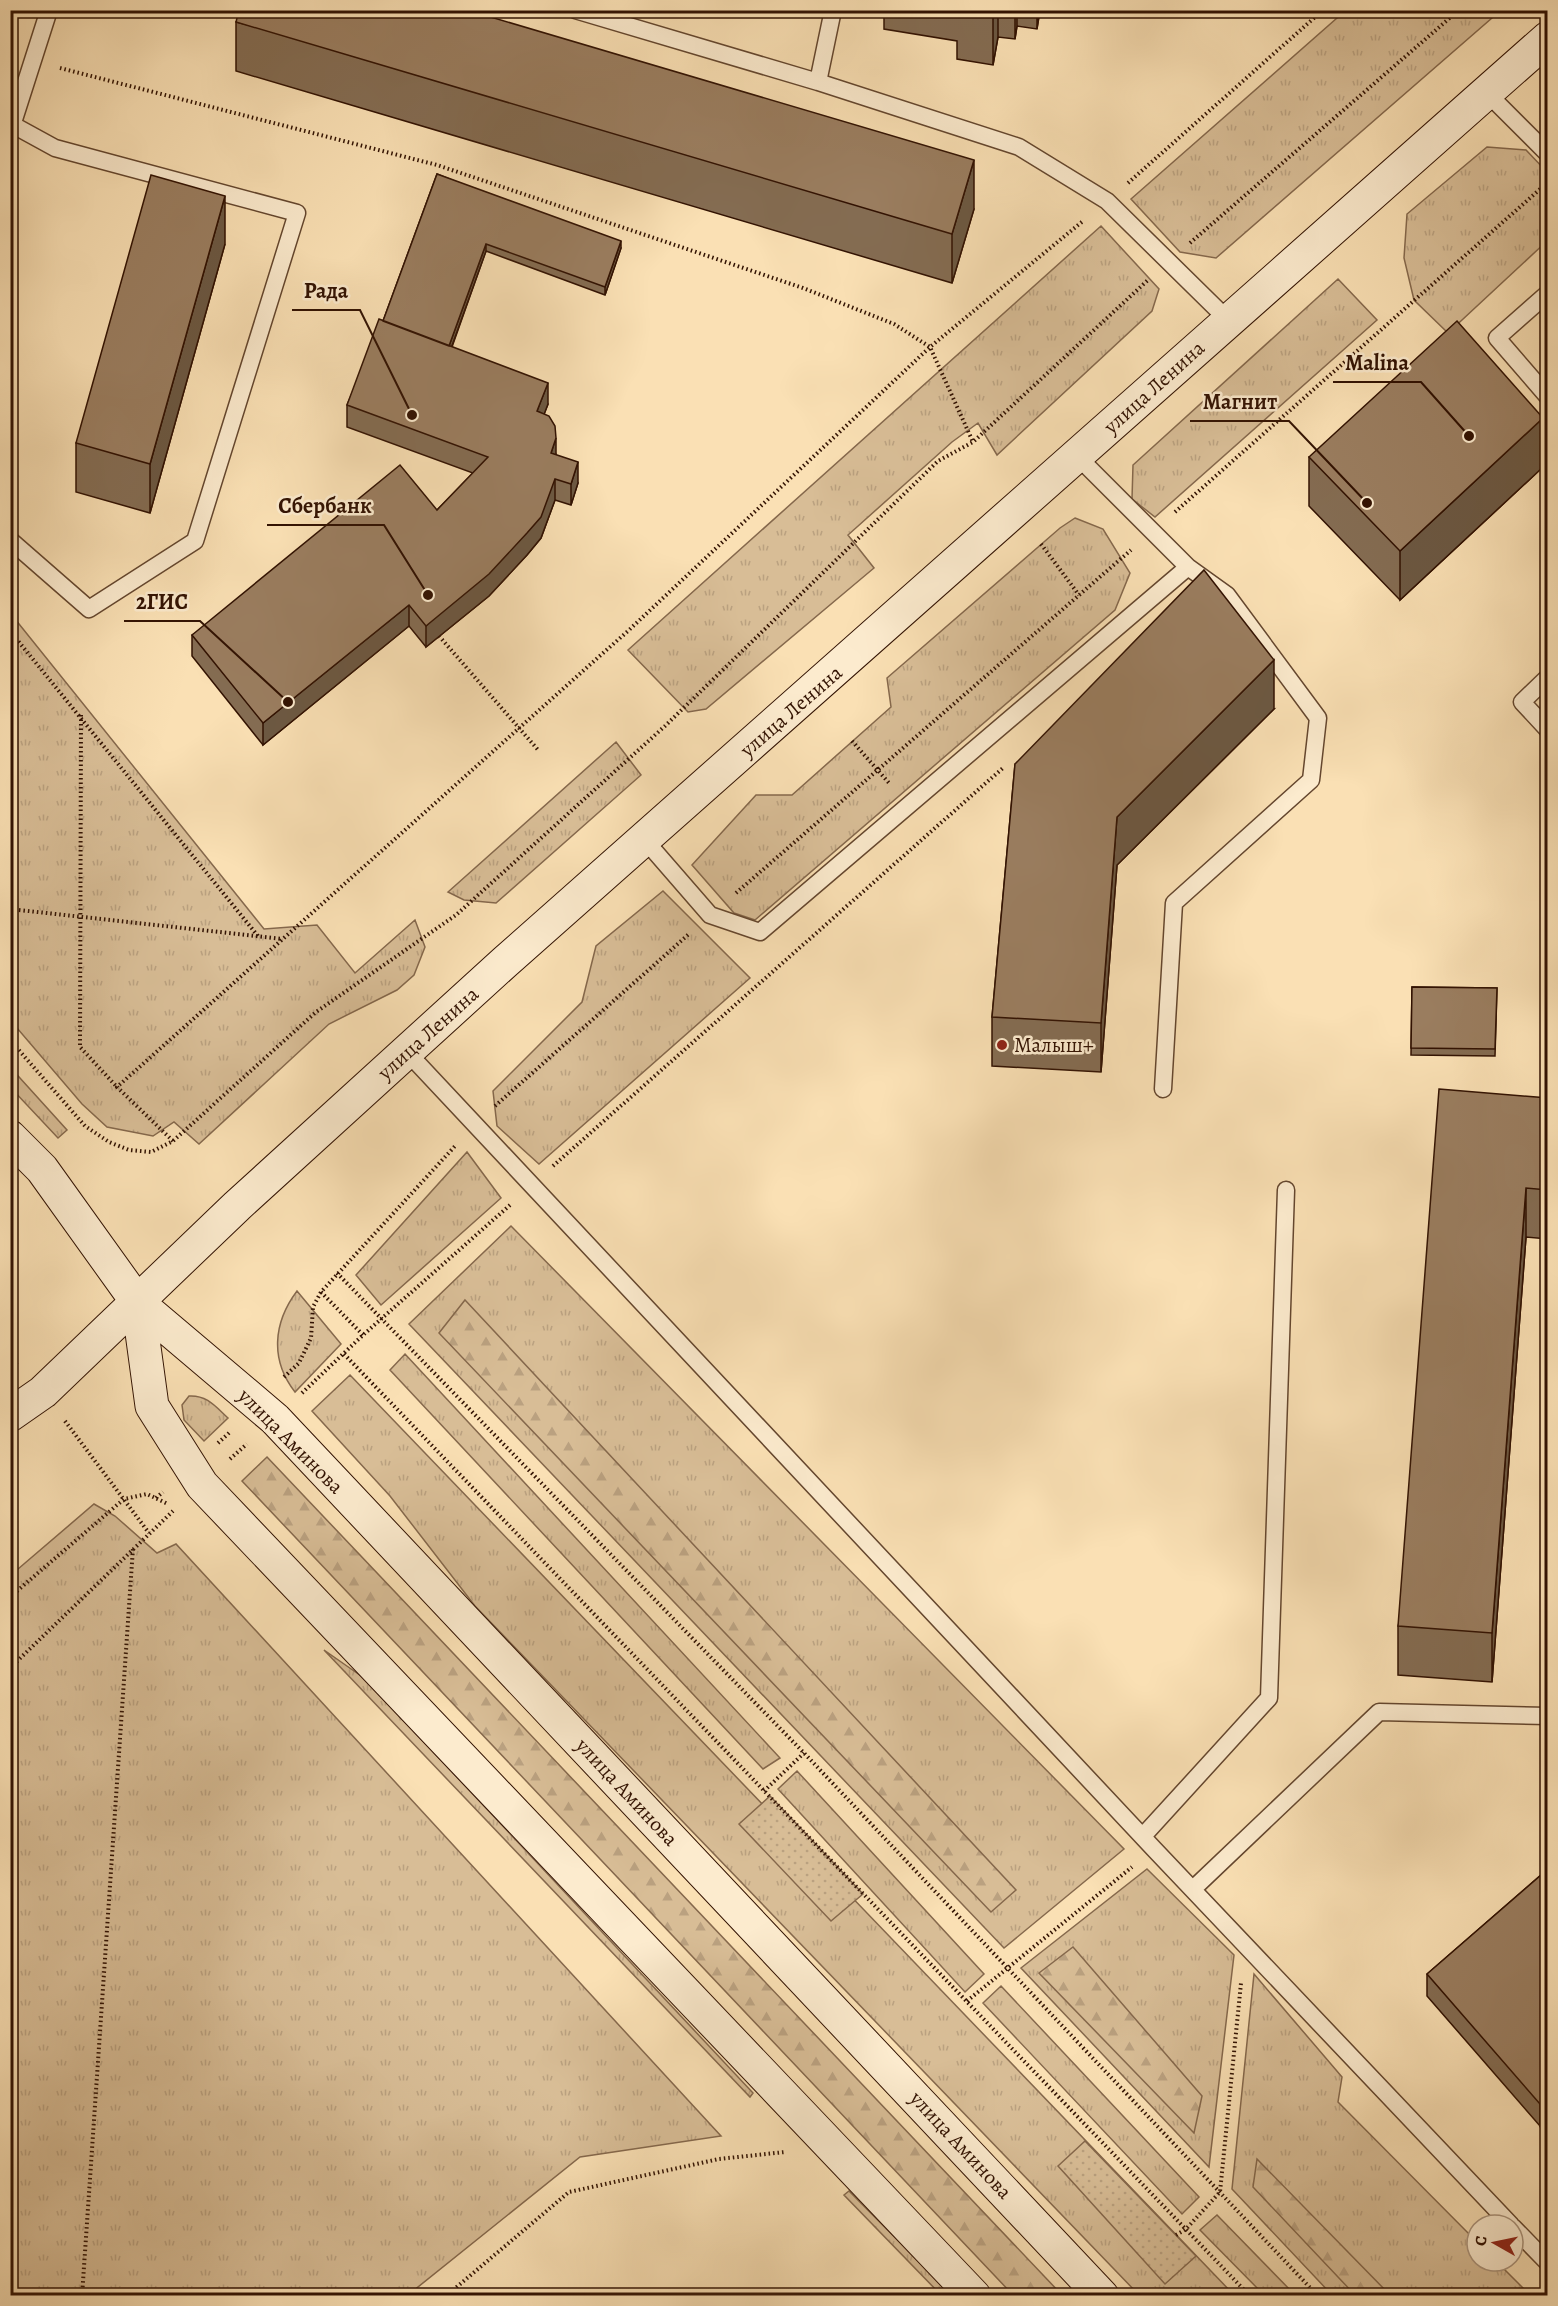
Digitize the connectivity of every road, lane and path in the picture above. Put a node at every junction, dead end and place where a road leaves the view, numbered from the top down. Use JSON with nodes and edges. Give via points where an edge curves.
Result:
{"nodes":[{"id":1,"x":49,"y":10,"type":"edge"},
{"id":2,"x":575,"y":10,"type":"edge"},
{"id":3,"x":833,"y":10,"type":"edge"},
{"id":4,"x":1323,"y":10,"type":"edge"},
{"id":5,"x":1459,"y":10,"type":"edge"},
{"id":6,"x":1548,"y":38,"type":"edge"},
{"id":7,"x":33,"y":61,"type":"junction"},
{"id":8,"x":818,"y":82,"type":"junction"},
{"id":9,"x":1486,"y":92,"type":"junction"},
{"id":10,"x":12,"y":129,"type":"edge"},
{"id":11,"x":1548,"y":154,"type":"edge"},
{"id":12,"x":1548,"y":182,"type":"edge"},
{"id":13,"x":1107,"y":201,"type":"junction"},
{"id":14,"x":1168,"y":262,"type":"junction"},
{"id":15,"x":1548,"y":293,"type":"edge"},
{"id":16,"x":1229,"y":321,"type":"junction"},
{"id":17,"x":930,"y":347,"type":"junction"},
{"id":18,"x":1548,"y":397,"type":"edge"},
{"id":19,"x":973,"y":442,"type":"junction"},
{"id":20,"x":1077,"y":456,"type":"junction"},
{"id":21,"x":1152,"y":531,"type":"junction"},
{"id":22,"x":10,"y":540,"type":"edge"},
{"id":23,"x":1041,"y":544,"type":"dead end"},
{"id":24,"x":1188,"y":567,"type":"junction"},
{"id":25,"x":1079,"y":595,"type":"junction"},
{"id":26,"x":10,"y":631,"type":"edge"},
{"id":27,"x":439,"y":636,"type":"edge"},
{"id":28,"x":1548,"y":677,"type":"edge"},
{"id":29,"x":81,"y":715,"type":"junction"},
{"id":30,"x":520,"y":729,"type":"junction"},
{"id":31,"x":1548,"y":730,"type":"edge"},
{"id":32,"x":852,"y":741,"type":"dead end"},
{"id":33,"x":539,"y":751,"type":"dead end"},
{"id":34,"x":1005,"y":766,"type":"dead end"},
{"id":35,"x":877,"y":770,"type":"junction"},
{"id":36,"x":908,"y":805,"type":"junction"},
{"id":37,"x":644,"y":839,"type":"junction"},
{"id":38,"x":10,"y":909,"type":"edge"},
{"id":39,"x":710,"y":915,"type":"junction"},
{"id":40,"x":81,"y":917,"type":"junction"},
{"id":41,"x":258,"y":936,"type":"junction"},
{"id":42,"x":284,"y":939,"type":"junction"},
{"id":43,"x":10,"y":1040,"type":"edge"},
{"id":44,"x":407,"y":1052,"type":"junction"},
{"id":45,"x":117,"y":1087,"type":"junction"},
{"id":46,"x":1163,"y":1089,"type":"dead end"},
{"id":47,"x":475,"y":1124,"type":"junction"},
{"id":48,"x":10,"y":1137,"type":"edge"},
{"id":49,"x":173,"y":1141,"type":"junction"},
{"id":50,"x":532,"y":1185,"type":"junction"},
{"id":51,"x":1286,"y":1190,"type":"dead end"},
{"id":52,"x":337,"y":1273,"type":"junction"},
{"id":53,"x":321,"y":1292,"type":"junction"},
{"id":54,"x":138,"y":1303,"type":"junction"},
{"id":55,"x":384,"y":1319,"type":"junction"},
{"id":56,"x":363,"y":1335,"type":"junction"},
{"id":57,"x":344,"y":1354,"type":"junction"},
{"id":58,"x":10,"y":1358,"type":"edge"},
{"id":59,"x":284,"y":1378,"type":"dead end"},
{"id":60,"x":43,"y":1392,"type":"junction"},
{"id":61,"x":297,"y":1398,"type":"dead end"},
{"id":62,"x":10,"y":1414,"type":"edge"},
{"id":63,"x":231,"y":1431,"type":"dead end"},
{"id":64,"x":10,"y":1433,"type":"edge"},
{"id":65,"x":252,"y":1439,"type":"dead end"},
{"id":66,"x":214,"y":1446,"type":"dead end"},
{"id":67,"x":223,"y":1465,"type":"dead end"},
{"id":68,"x":124,"y":1499,"type":"junction"},
{"id":69,"x":150,"y":1533,"type":"junction"},
{"id":70,"x":133,"y":1548,"type":"junction"},
{"id":71,"x":10,"y":1597,"type":"edge"},
{"id":72,"x":10,"y":1668,"type":"edge"},
{"id":73,"x":1548,"y":1716,"type":"edge"},
{"id":74,"x":804,"y":1753,"type":"junction"},
{"id":75,"x":764,"y":1791,"type":"junction"},
{"id":76,"x":1149,"y":1843,"type":"junction"},
{"id":77,"x":1193,"y":1889,"type":"junction"},
{"id":78,"x":1245,"y":1945,"type":"junction"},
{"id":79,"x":1007,"y":1967,"type":"junction"},
{"id":80,"x":967,"y":2001,"type":"junction"},
{"id":81,"x":813,"y":2127,"type":"junction"},
{"id":82,"x":1220,"y":2192,"type":"junction"},
{"id":83,"x":1500,"y":2213,"type":"edge"},
{"id":84,"x":1186,"y":2229,"type":"junction"},
{"id":85,"x":1176,"y":2235,"type":"dead end"},
{"id":86,"x":1525,"y":2239,"type":"edge"},
{"id":87,"x":1548,"y":2263,"type":"edge"},
{"id":88,"x":82,"y":2295,"type":"edge"},
{"id":89,"x":446,"y":2295,"type":"edge"},
{"id":90,"x":974,"y":2295,"type":"edge"},
{"id":91,"x":1102,"y":2295,"type":"edge"},
{"id":92,"x":1250,"y":2295,"type":"edge"},
{"id":93,"x":1318,"y":2295,"type":"edge"}],
"edges":[{"from":1,"to":7,"type":"lane"},
{"from":2,"to":8,"type":"lane"},
{"from":3,"to":8,"type":"lane"},
{"from":4,"to":13,"type":"path"},
{"from":5,"to":14,"type":"path"},
{"from":6,"to":9,"type":"street","name":"улица Ленина"},
{"from":7,"to":10,"type":"lane"},
{"from":7,"to":17,"type":"path","via":[[437,165],[803,288],[894,324]]},
{"from":8,"to":13,"type":"lane","via":[[1019,147]]},
{"from":9,"to":11,"type":"lane"},
{"from":9,"to":16,"type":"street","name":"улица Ленина"},
{"from":10,"to":22,"type":"lane","via":[[55,148],[297,213],[195,541],[89,609]]},
{"from":12,"to":21,"type":"path"},
{"from":13,"to":14,"type":"lane"},
{"from":13,"to":17,"type":"path"},
{"from":14,"to":16,"type":"lane"},
{"from":14,"to":19,"type":"path"},
{"from":15,"to":18,"type":"lane","via":[[1497,338]]},
{"from":16,"to":20,"type":"street","name":"улица Ленина"},
{"from":17,"to":19,"type":"path"},
{"from":17,"to":30,"type":"path"},
{"from":19,"to":49,"type":"path","via":[[938,461],[665,726],[456,915],[316,1012]]},
{"from":20,"to":21,"type":"lane"},
{"from":20,"to":37,"type":"street","name":"улица Ленина"},
{"from":21,"to":24,"type":"lane"},
{"from":21,"to":25,"type":"path"},
{"from":23,"to":25,"type":"path"},
{"from":24,"to":36,"type":"lane"},
{"from":24,"to":46,"type":"lane","via":[[1227,596],[1318,718],[1311,780],[1174,903]]},
{"from":25,"to":35,"type":"path"},
{"from":26,"to":29,"type":"path"},
{"from":27,"to":30,"type":"path"},
{"from":28,"to":31,"type":"lane","via":[[1522,702]]},
{"from":29,"to":40,"type":"path"},
{"from":29,"to":41,"type":"path"},
{"from":30,"to":33,"type":"path"},
{"from":30,"to":42,"type":"path"},
{"from":32,"to":35,"type":"path"},
{"from":34,"to":50,"type":"path"},
{"from":35,"to":36,"type":"path"},
{"from":35,"to":39,"type":"path"},
{"from":36,"to":39,"type":"lane","via":[[760,932]]},
{"from":37,"to":39,"type":"lane"},
{"from":37,"to":44,"type":"street","name":"улица Ленина"},
{"from":38,"to":40,"type":"path"},
{"from":39,"to":47,"type":"path"},
{"from":40,"to":41,"type":"path"},
{"from":40,"to":45,"type":"path","via":[[80,1047]]},
{"from":41,"to":42,"type":"path"},
{"from":42,"to":45,"type":"path"},
{"from":43,"to":49,"type":"path","via":[[85,1126],[109,1142],[129,1150],[152,1152]]},
{"from":44,"to":47,"type":"lane"},
{"from":44,"to":54,"type":"street","name":"улица Ленина","via":[[237,1206]]},
{"from":45,"to":49,"type":"path"},
{"from":47,"to":50,"type":"lane"},
{"from":47,"to":52,"type":"path"},
{"from":48,"to":54,"type":"street","name":"улица Аминова","via":[[42,1169]]},
{"from":50,"to":55,"type":"path"},
{"from":50,"to":76,"type":"lane"},
{"from":51,"to":76,"type":"lane","via":[[1269,1698]]},
{"from":52,"to":53,"type":"path"},
{"from":52,"to":55,"type":"path"},
{"from":53,"to":56,"type":"path"},
{"from":53,"to":59,"type":"path","via":[[314,1307],[311,1338],[298,1363]]},
{"from":54,"to":60,"type":"street","name":"улица Ленина"},
{"from":54,"to":81,"type":"street","name":"улица Аминова","via":[[152,1406],[202,1485]]},
{"from":54,"to":91,"type":"street","name":"улица Аминова","via":[[274,1419]]},
{"from":55,"to":56,"type":"path"},
{"from":55,"to":74,"type":"path"},
{"from":56,"to":57,"type":"path"},
{"from":57,"to":61,"type":"path"},
{"from":57,"to":75,"type":"path"},
{"from":58,"to":60,"type":"path"},
{"from":60,"to":62,"type":"street","name":"улица Ленина"},
{"from":60,"to":64,"type":"street","name":"улица Ленина"},
{"from":60,"to":68,"type":"path"},
{"from":63,"to":66,"type":"path"},
{"from":65,"to":67,"type":"path"},
{"from":68,"to":69,"type":"path"},
{"from":68,"to":69,"type":"path","via":[[147,1494],[176,1508]]},
{"from":68,"to":71,"type":"path"},
{"from":69,"to":70,"type":"path"},
{"from":70,"to":72,"type":"path"},
{"from":70,"to":88,"type":"path"},
{"from":73,"to":77,"type":"lane","via":[[1379,1712]]},
{"from":74,"to":75,"type":"path"},
{"from":74,"to":79,"type":"path"},
{"from":75,"to":80,"type":"path"},
{"from":76,"to":77,"type":"lane"},
{"from":76,"to":79,"type":"path"},
{"from":77,"to":78,"type":"lane"},
{"from":78,"to":82,"type":"path"},
{"from":78,"to":83,"type":"lane"},
{"from":79,"to":80,"type":"path"},
{"from":79,"to":82,"type":"path"},
{"from":80,"to":84,"type":"path"},
{"from":81,"to":89,"type":"path","via":[[794,2151],[719,2159],[568,2192]]},
{"from":81,"to":90,"type":"street","name":"улица Аминова"},
{"from":82,"to":84,"type":"path"},
{"from":82,"to":93,"type":"path"},
{"from":84,"to":85,"type":"path"},
{"from":84,"to":92,"type":"path"},
{"from":86,"to":87,"type":"lane"}]}
